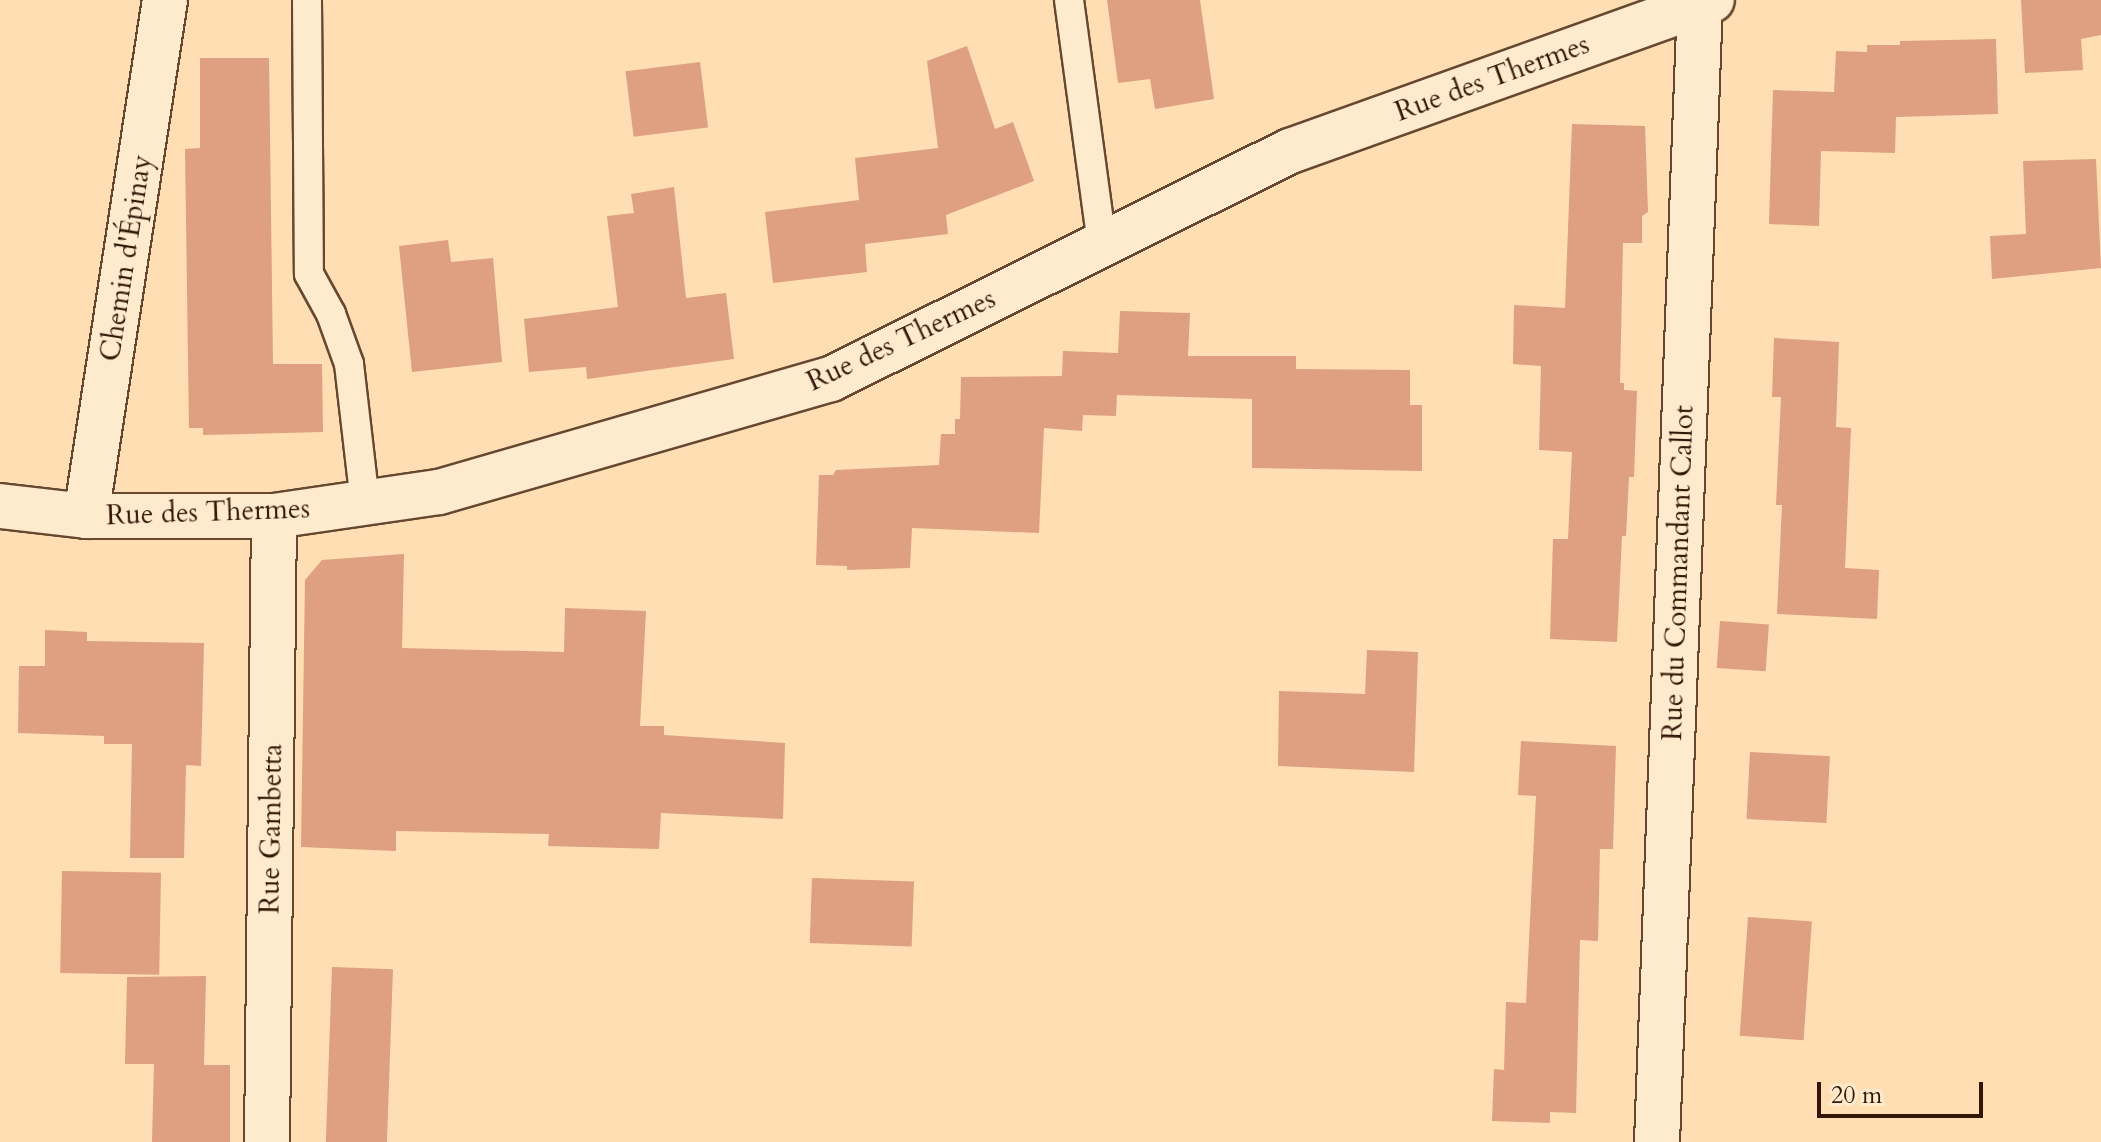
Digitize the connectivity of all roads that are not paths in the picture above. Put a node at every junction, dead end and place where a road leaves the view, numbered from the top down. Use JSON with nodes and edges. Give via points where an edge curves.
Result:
{"nodes":[{"id":1,"x":165,"y":0,"type":"edge"},
{"id":2,"x":307,"y":0,"type":"edge"},
{"id":3,"x":1069,"y":0,"type":"edge"},
{"id":4,"x":1706,"y":2,"type":"edge"},
{"id":5,"x":1102,"y":243,"type":"junction"},
{"id":6,"x":365,"y":503,"type":"junction"},
{"id":7,"x":0,"y":506,"type":"edge"},
{"id":8,"x":86,"y":516,"type":"junction"},
{"id":9,"x":274,"y":516,"type":"junction"},
{"id":10,"x":267,"y":1142,"type":"edge"},
{"id":11,"x":1657,"y":1142,"type":"edge"}],
"edges":[{"from":1,"to":8,"type":"street","name":"Chemin d'Épinay"},
{"from":2,"to":6,"type":"lane","via":[[309,274],[349,364]]},
{"from":3,"to":5,"type":"lane"},
{"from":4,"to":5,"type":"street","name":"Rue des Thermes","via":[[1290,151]]},
{"from":4,"to":11,"type":"street","name":"Rue du Commandant Callot"},
{"from":5,"to":6,"type":"street","name":"Rue des Thermes","via":[[831,379],[439,492]]},
{"from":6,"to":9,"type":"street","name":"Rue des Thermes"},
{"from":7,"to":8,"type":"street","name":"Rue des Thermes"},
{"from":8,"to":9,"type":"street","name":"Rue des Thermes"},
{"from":9,"to":10,"type":"street","name":"Rue Gambetta"}]}
